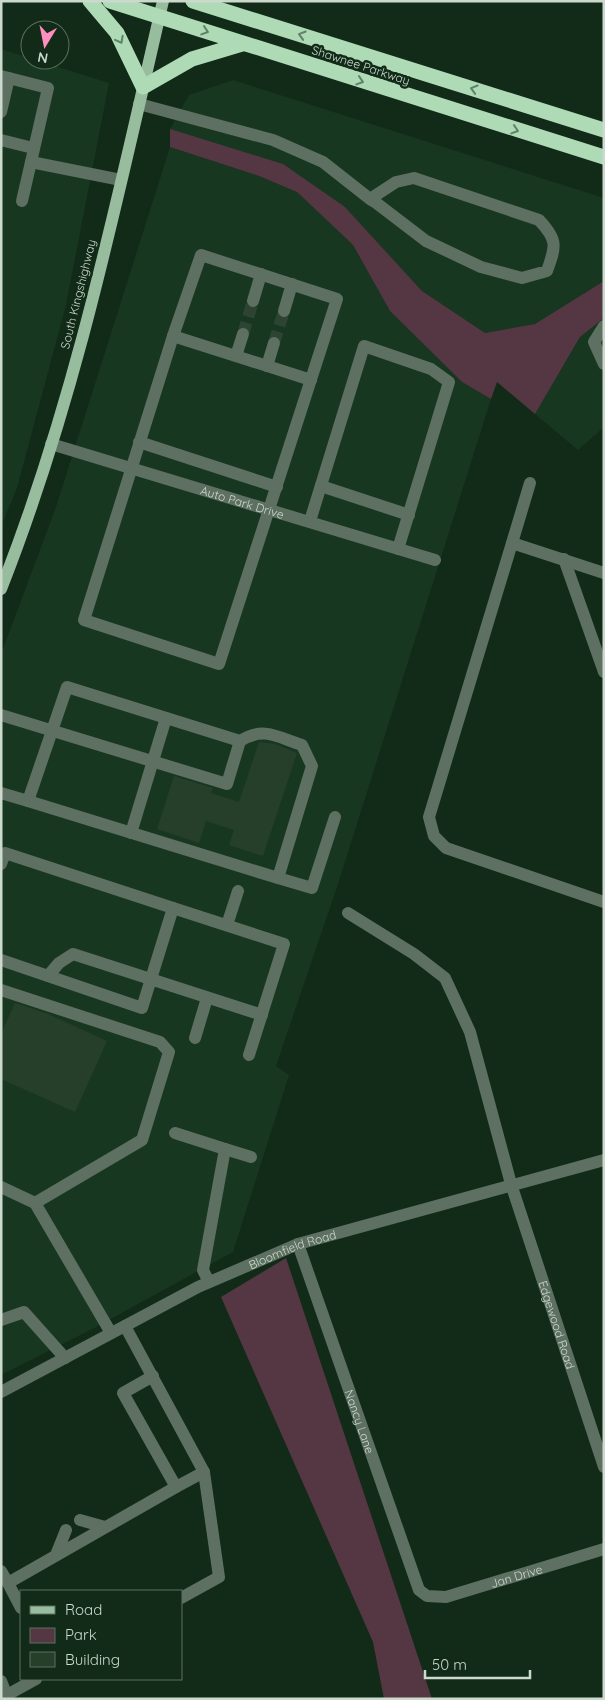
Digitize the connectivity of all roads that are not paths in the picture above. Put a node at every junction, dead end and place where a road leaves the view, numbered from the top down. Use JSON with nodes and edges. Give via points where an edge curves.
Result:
{"nodes":[{"id":1,"x":90,"y":1,"type":"edge"},
{"id":2,"x":110,"y":1,"type":"edge"},
{"id":3,"x":162,"y":1,"type":"edge"},
{"id":4,"x":193,"y":1,"type":"edge"},
{"id":5,"x":222,"y":1,"type":"edge"},
{"id":6,"x":236,"y":14,"type":"junction"},
{"id":7,"x":159,"y":16,"type":"junction"},
{"id":8,"x":243,"y":44,"type":"junction"},
{"id":9,"x":5,"y":77,"type":"edge"},
{"id":10,"x":143,"y":88,"type":"junction"},
{"id":11,"x":139,"y":104,"type":"junction"},
{"id":12,"x":1,"y":112,"type":"edge"},
{"id":13,"x":604,"y":130,"type":"edge"},
{"id":14,"x":1,"y":140,"type":"edge"},
{"id":15,"x":33,"y":148,"type":"junction"},
{"id":16,"x":604,"y":157,"type":"edge"},
{"id":17,"x":31,"y":162,"type":"junction"},
{"id":18,"x":121,"y":180,"type":"junction"},
{"id":19,"x":370,"y":198,"type":"junction"},
{"id":20,"x":22,"y":201,"type":"dead end"},
{"id":21,"x":261,"y":274,"type":"junction"},
{"id":22,"x":292,"y":284,"type":"junction"},
{"id":23,"x":253,"y":300,"type":"tunnel mouth"},
{"id":24,"x":284,"y":311,"type":"tunnel mouth"},
{"id":25,"x":604,"y":326,"type":"edge"},
{"id":26,"x":243,"y":334,"type":"tunnel mouth"},
{"id":27,"x":173,"y":336,"type":"junction"},
{"id":28,"x":274,"y":343,"type":"tunnel mouth"},
{"id":29,"x":236,"y":356,"type":"junction"},
{"id":30,"x":604,"y":364,"type":"edge"},
{"id":31,"x":267,"y":366,"type":"junction"},
{"id":32,"x":311,"y":380,"type":"junction"},
{"id":33,"x":139,"y":442,"type":"junction"},
{"id":34,"x":52,"y":444,"type":"junction"},
{"id":35,"x":131,"y":468,"type":"junction"},
{"id":36,"x":530,"y":483,"type":"dead end"},
{"id":37,"x":321,"y":486,"type":"junction"},
{"id":38,"x":276,"y":487,"type":"junction"},
{"id":39,"x":269,"y":509,"type":"junction"},
{"id":40,"x":409,"y":515,"type":"junction"},
{"id":41,"x":310,"y":521,"type":"junction"},
{"id":42,"x":512,"y":543,"type":"junction"},
{"id":43,"x":398,"y":549,"type":"junction"},
{"id":44,"x":564,"y":558,"type":"junction"},
{"id":45,"x":435,"y":560,"type":"dead end"},
{"id":46,"x":604,"y":573,"type":"edge"},
{"id":47,"x":1,"y":589,"type":"edge"},
{"id":48,"x":604,"y":672,"type":"edge"},
{"id":49,"x":1,"y":715,"type":"edge"},
{"id":50,"x":166,"y":718,"type":"junction"},
{"id":51,"x":52,"y":730,"type":"junction"},
{"id":52,"x":240,"y":741,"type":"junction"},
{"id":53,"x":153,"y":762,"type":"junction"},
{"id":54,"x":1,"y":793,"type":"edge"},
{"id":55,"x":28,"y":800,"type":"junction"},
{"id":56,"x":334,"y":817,"type":"dead end"},
{"id":57,"x":131,"y":833,"type":"junction"},
{"id":58,"x":1,"y":864,"type":"edge"},
{"id":59,"x":278,"y":878,"type":"junction"},
{"id":60,"x":238,"y":891,"type":"dead end"},
{"id":61,"x":604,"y":902,"type":"edge"},
{"id":62,"x":173,"y":908,"type":"junction"},
{"id":63,"x":348,"y":913,"type":"dead end"},
{"id":64,"x":227,"y":925,"type":"junction"},
{"id":65,"x":1,"y":960,"type":"edge"},
{"id":66,"x":48,"y":976,"type":"junction"},
{"id":67,"x":151,"y":980,"type":"junction"},
{"id":68,"x":1,"y":990,"type":"edge"},
{"id":69,"x":207,"y":998,"type":"junction"},
{"id":70,"x":262,"y":1015,"type":"junction"},
{"id":71,"x":194,"y":1038,"type":"dead end"},
{"id":72,"x":249,"y":1055,"type":"dead end"},
{"id":73,"x":175,"y":1133,"type":"dead end"},
{"id":74,"x":225,"y":1149,"type":"junction"},
{"id":75,"x":251,"y":1157,"type":"dead end"},
{"id":76,"x":604,"y":1160,"type":"edge"},
{"id":77,"x":511,"y":1184,"type":"junction"},
{"id":78,"x":1,"y":1187,"type":"edge"},
{"id":79,"x":34,"y":1203,"type":"junction"},
{"id":80,"x":298,"y":1244,"type":"junction"},
{"id":81,"x":209,"y":1282,"type":"junction"},
{"id":82,"x":1,"y":1320,"type":"edge"},
{"id":83,"x":125,"y":1326,"type":"junction"},
{"id":84,"x":111,"y":1333,"type":"junction"},
{"id":85,"x":65,"y":1358,"type":"junction"},
{"id":86,"x":153,"y":1376,"type":"junction"},
{"id":87,"x":1,"y":1392,"type":"edge"},
{"id":88,"x":604,"y":1467,"type":"edge"},
{"id":89,"x":204,"y":1472,"type":"junction"},
{"id":90,"x":176,"y":1487,"type":"junction"},
{"id":91,"x":80,"y":1520,"type":"dead end"},
{"id":92,"x":105,"y":1527,"type":"junction"},
{"id":93,"x":66,"y":1530,"type":"dead end"},
{"id":94,"x":604,"y":1549,"type":"edge"},
{"id":95,"x":56,"y":1555,"type":"junction"},
{"id":96,"x":1,"y":1571,"type":"edge"},
{"id":97,"x":8,"y":1583,"type":"junction"},
{"id":98,"x":427,"y":1596,"type":"joint"},
{"id":99,"x":182,"y":1597,"type":"edge"},
{"id":100,"x":20,"y":1606,"type":"edge"},
{"id":101,"x":34,"y":1680,"type":"edge"},
{"id":102,"x":1,"y":1681,"type":"edge"},
{"id":103,"x":7,"y":1697,"type":"edge"}],
"edges":[{"from":1,"to":10,"type":"highway","one_way":true,"via":[[117,33]]},
{"from":2,"to":7,"type":"highway","name":"Shawnee Parkway"},
{"from":3,"to":7,"type":"main road","name":"South Kingshighway"},
{"from":4,"to":6,"type":"highway","name":"Shawnee Parkway"},
{"from":5,"to":6,"type":"highway"},
{"from":13,"to":6,"type":"highway","name":"Shawnee Parkway","one_way":true},
{"from":7,"to":8,"type":"highway","name":"Shawnee Parkway","one_way":true},
{"from":7,"to":10,"type":"main road","name":"South Kingshighway"},
{"from":8,"to":10,"type":"highway","via":[[192,60]]},
{"from":8,"to":16,"type":"highway","name":"Shawnee Parkway","one_way":true},
{"from":9,"to":12,"type":"street"},
{"from":9,"to":15,"type":"street","via":[[48,88]]},
{"from":10,"to":11,"type":"main road","name":"South Kingshighway"},
{"from":11,"to":18,"type":"main road","name":"South Kingshighway"},
{"from":11,"to":19,"type":"street","via":[[273,140],[324,162]]},
{"from":14,"to":15,"type":"street"},
{"from":15,"to":17,"type":"street"},
{"from":17,"to":18,"type":"street"},
{"from":17,"to":20,"type":"street"},
{"from":18,"to":34,"type":"main road","name":"South Kingshighway"},
{"from":19,"to":19,"type":"street","via":[[426,241],[481,267],[522,278],[547,270],[555,250],[552,234],[539,220],[414,178],[396,182]]},
{"from":21,"to":22,"type":"street"},
{"from":21,"to":23,"type":"street"},
{"from":21,"to":27,"type":"street","via":[[201,255]]},
{"from":22,"to":24,"type":"street"},
{"from":22,"to":32,"type":"street","via":[[337,299]]},
{"from":25,"to":30,"type":"street","via":[[594,342]]},
{"from":26,"to":29,"type":"street"},
{"from":27,"to":29,"type":"street"},
{"from":27,"to":33,"type":"street"},
{"from":28,"to":31,"type":"street"},
{"from":29,"to":31,"type":"street"},
{"from":31,"to":32,"type":"street"},
{"from":32,"to":38,"type":"street"},
{"from":33,"to":35,"type":"street"},
{"from":33,"to":38,"type":"street"},
{"from":34,"to":35,"type":"street","name":"Auto Park Drive"},
{"from":34,"to":47,"type":"main road","name":"South Kingshighway"},
{"from":35,"to":39,"type":"street","name":"Auto Park Drive"},
{"from":35,"to":39,"type":"street","via":[[84,620],[219,664]]},
{"from":36,"to":42,"type":"street"},
{"from":37,"to":40,"type":"street"},
{"from":37,"to":40,"type":"street","via":[[364,346],[430,369],[449,382]]},
{"from":37,"to":41,"type":"street"},
{"from":38,"to":39,"type":"street"},
{"from":39,"to":41,"type":"street","name":"Auto Park Drive"},
{"from":40,"to":43,"type":"street"},
{"from":41,"to":43,"type":"street","name":"Auto Park Drive"},
{"from":42,"to":44,"type":"street"},
{"from":42,"to":61,"type":"street","via":[[429,817],[434,836],[446,848]]},
{"from":43,"to":45,"type":"street","name":"Auto Park Drive"},
{"from":44,"to":46,"type":"street"},
{"from":44,"to":48,"type":"street"},
{"from":49,"to":51,"type":"street"},
{"from":50,"to":51,"type":"street","via":[[67,687]]},
{"from":50,"to":52,"type":"street"},
{"from":50,"to":53,"type":"street"},
{"from":51,"to":53,"type":"street"},
{"from":51,"to":55,"type":"street"},
{"from":52,"to":53,"type":"street","via":[[227,784]]},
{"from":52,"to":59,"type":"street","via":[[261,732],[302,745],[312,766]]},
{"from":53,"to":57,"type":"street"},
{"from":54,"to":55,"type":"street"},
{"from":55,"to":57,"type":"street"},
{"from":56,"to":59,"type":"street","via":[[312,888]]},
{"from":57,"to":59,"type":"street"},
{"from":58,"to":62,"type":"street","via":[[5,853]]},
{"from":60,"to":64,"type":"street"},
{"from":62,"to":64,"type":"street"},
{"from":62,"to":67,"type":"street"},
{"from":63,"to":77,"type":"street","name":"Edgewood Road","via":[[414,954],[445,978],[470,1032]]},
{"from":64,"to":70,"type":"street","via":[[284,944]]},
{"from":65,"to":66,"type":"street"},
{"from":66,"to":67,"type":"street","via":[[59,962],[73,954]]},
{"from":66,"to":67,"type":"street","via":[[142,1008]]},
{"from":67,"to":69,"type":"street"},
{"from":68,"to":79,"type":"street","via":[[160,1042],[168,1052],[142,1140]]},
{"from":69,"to":70,"type":"street"},
{"from":69,"to":71,"type":"street"},
{"from":70,"to":72,"type":"street"},
{"from":73,"to":74,"type":"street"},
{"from":74,"to":75,"type":"street"},
{"from":74,"to":81,"type":"street","via":[[203,1270]]},
{"from":76,"to":77,"type":"street","name":"Bloomfield Road"},
{"from":77,"to":80,"type":"street","name":"Bloomfield Road"},
{"from":77,"to":88,"type":"street","name":"Edgewood Road"},
{"from":78,"to":79,"type":"street"},
{"from":79,"to":84,"type":"street"},
{"from":80,"to":81,"type":"street","name":"Bloomfield Road"},
{"from":80,"to":98,"type":"street","name":"Nancy Lane","via":[[415,1582]]},
{"from":81,"to":83,"type":"street","name":"Bloomfield Road"},
{"from":82,"to":85,"type":"street","via":[[24,1312]]},
{"from":83,"to":84,"type":"street","name":"Bloomfield Road"},
{"from":83,"to":86,"type":"street"},
{"from":84,"to":85,"type":"street","name":"Bloomfield Road"},
{"from":85,"to":87,"type":"street","name":"Bloomfield Road"},
{"from":86,"to":89,"type":"street"},
{"from":86,"to":90,"type":"street","via":[[124,1393]]},
{"from":89,"to":90,"type":"street"},
{"from":89,"to":99,"type":"street","via":[[219,1577]]},
{"from":90,"to":92,"type":"street"},
{"from":91,"to":92,"type":"street"},
{"from":92,"to":95,"type":"street"},
{"from":93,"to":95,"type":"street"},
{"from":94,"to":98,"type":"street","name":"Jan Drive","via":[[446,1597]]},
{"from":95,"to":97,"type":"street"},
{"from":96,"to":97,"type":"street"},
{"from":97,"to":100,"type":"street"},
{"from":101,"to":103,"type":"street"},
{"from":102,"to":103,"type":"street"}]}
